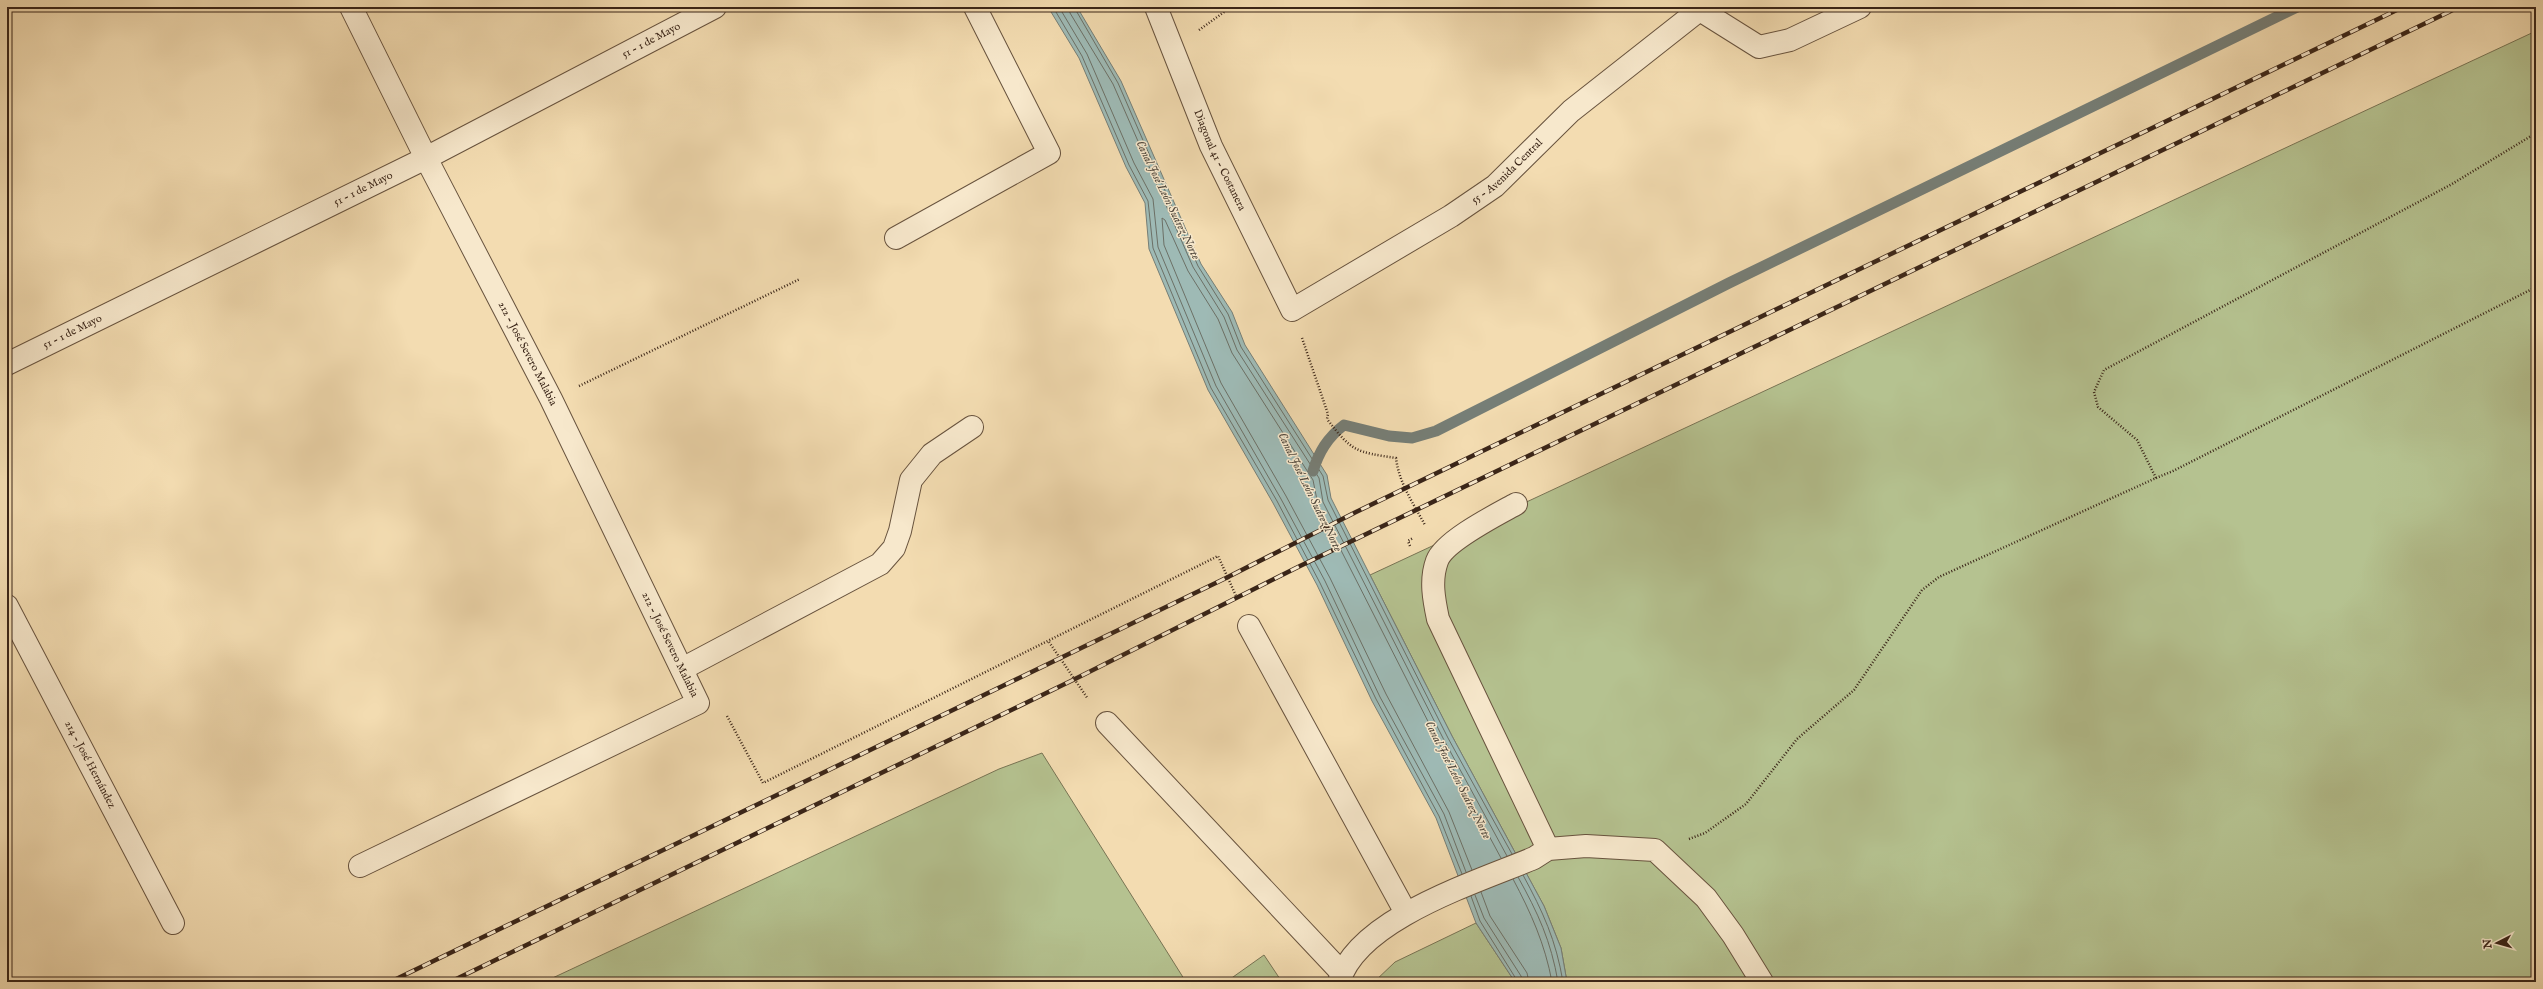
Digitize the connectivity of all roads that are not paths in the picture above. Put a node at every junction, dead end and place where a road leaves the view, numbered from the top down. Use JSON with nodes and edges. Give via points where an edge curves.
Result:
{"nodes":[{"id":1,"x":351,"y":7,"type":"edge"},
{"id":2,"x":716,"y":7,"type":"edge"},
{"id":3,"x":975,"y":7,"type":"edge"},
{"id":4,"x":1156,"y":7,"type":"edge"},
{"id":5,"x":1860,"y":7,"type":"edge"},
{"id":6,"x":1702,"y":9,"type":"edge"},
{"id":7,"x":426,"y":158,"type":"junction"},
{"id":8,"x":896,"y":238,"type":"dead end"},
{"id":9,"x":1292,"y":310,"type":"joint"},
{"id":10,"x":7,"y":364,"type":"edge"},
{"id":11,"x":972,"y":427,"type":"dead end"},
{"id":12,"x":1516,"y":504,"type":"dead end"},
{"id":13,"x":7,"y":606,"type":"edge"},
{"id":14,"x":1249,"y":626,"type":"road end"},
{"id":15,"x":682,"y":669,"type":"junction"},
{"id":16,"x":1107,"y":724,"type":"road end"},
{"id":17,"x":1541,"y":853,"type":"junction"},
{"id":18,"x":360,"y":866,"type":"dead end"},
{"id":19,"x":1406,"y":913,"type":"junction"},
{"id":20,"x":173,"y":923,"type":"dead end"},
{"id":21,"x":1340,"y":977,"type":"edge"},
{"id":22,"x":1762,"y":982,"type":"edge"}],
"edges":[{"from":1,"to":7,"type":"street","name":"212 - José Severo Malabia"},
{"from":2,"to":7,"type":"street","name":"51 - 1 de Mayo"},
{"from":3,"to":8,"type":"street","via":[[1048,153]]},
{"from":4,"to":9,"type":"street","name":"Diagonal 41 - Costanera","via":[[1211,146]]},
{"from":5,"to":6,"type":"street","via":[[1790,40],[1759,47]]},
{"from":6,"to":9,"type":"street","name":"55 - Avenida Central","via":[[1572,111],[1495,186],[1451,216]]},
{"from":7,"to":10,"type":"street","name":"51 - 1 de Mayo"},
{"from":7,"to":15,"type":"street","name":"212 - José Severo Malabia","via":[[551,399]]},
{"from":11,"to":15,"type":"street","via":[[932,454],[911,480],[894,548],[880,564]]},
{"from":12,"to":17,"type":"street","via":[[1475,527],[1451,545],[1437,560],[1433,594],[1438,619]]},
{"from":13,"to":20,"type":"street","name":"214 - José Hernández"},
{"from":14,"to":19,"type":"street"},
{"from":15,"to":18,"type":"street","name":"212 - José Severo Malabia","via":[[698,703]]},
{"from":16,"to":21,"type":"street"},
{"from":17,"to":19,"type":"street"},
{"from":17,"to":22,"type":"street","via":[[1586,846],[1655,850],[1706,898]]},
{"from":19,"to":21,"type":"street","via":[[1355,951]]}]}
